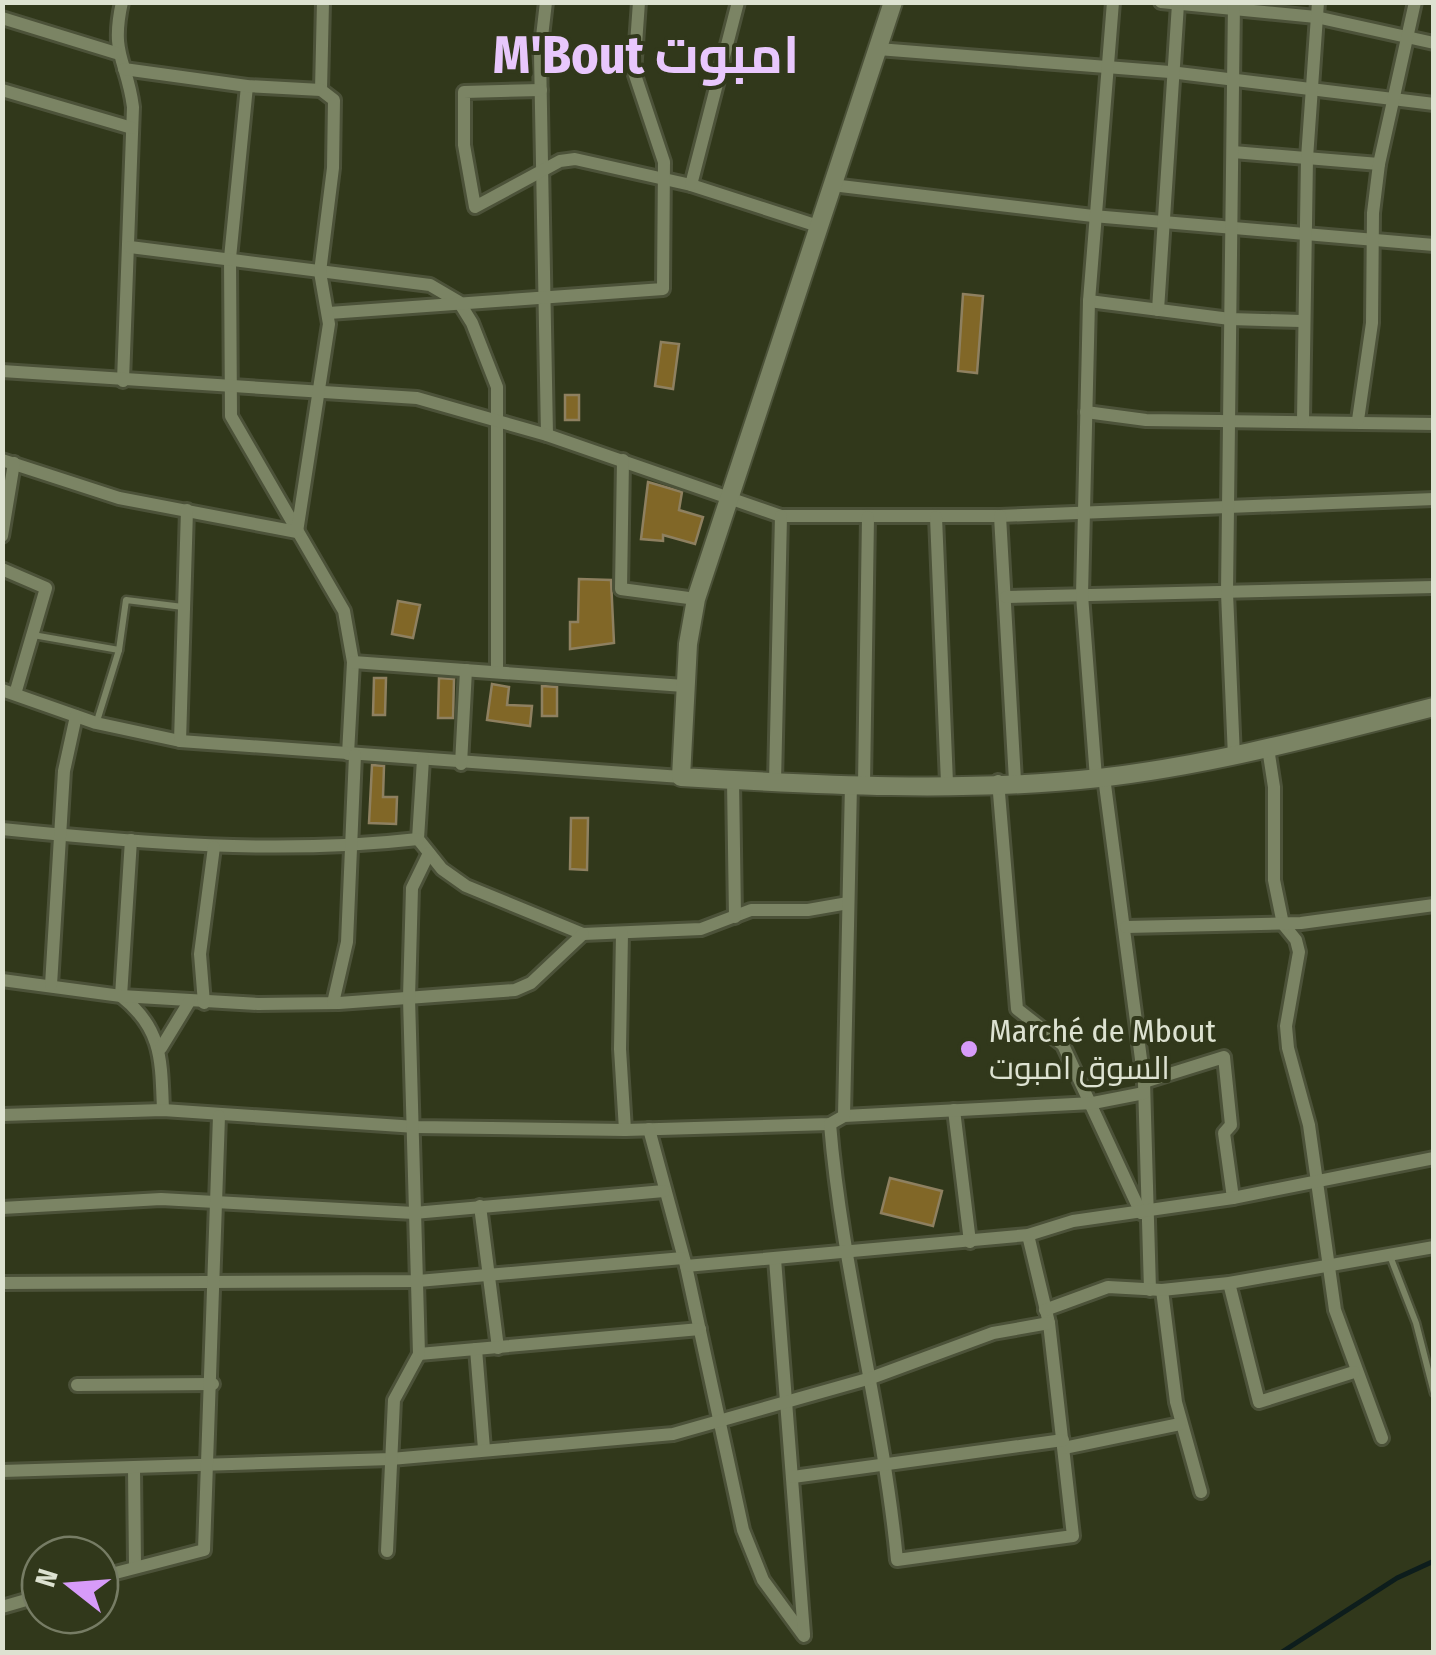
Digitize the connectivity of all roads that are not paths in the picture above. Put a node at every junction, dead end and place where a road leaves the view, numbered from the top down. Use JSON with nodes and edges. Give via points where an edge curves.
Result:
{"nodes":[{"id":1,"x":122,"y":2,"type":"edge"},
{"id":2,"x":323,"y":2,"type":"edge"},
{"id":3,"x":546,"y":2,"type":"edge"},
{"id":4,"x":639,"y":2,"type":"edge"},
{"id":5,"x":738,"y":2,"type":"edge"},
{"id":6,"x":894,"y":2,"type":"edge"},
{"id":7,"x":1113,"y":2,"type":"edge"},
{"id":8,"x":1161,"y":2,"type":"edge"},
{"id":9,"x":1415,"y":2,"type":"edge"},
{"id":10,"x":1178,"y":4,"type":"edge"},
{"id":11,"x":1234,"y":6,"type":"edge"},
{"id":12,"x":1317,"y":10,"type":"edge"},
{"id":13,"x":2,"y":18,"type":"edge"},
{"id":14,"x":1408,"y":37,"type":"junction"},
{"id":15,"x":1434,"y":43,"type":"edge"},
{"id":16,"x":878,"y":48,"type":"junction"},
{"id":17,"x":116,"y":53,"type":"junction"},
{"id":18,"x":1106,"y":67,"type":"junction"},
{"id":19,"x":124,"y":69,"type":"junction"},
{"id":20,"x":1170,"y":72,"type":"junction"},
{"id":21,"x":1233,"y":80,"type":"junction"},
{"id":22,"x":247,"y":86,"type":"junction"},
{"id":23,"x":1310,"y":88,"type":"junction"},
{"id":24,"x":2,"y":90,"type":"edge"},
{"id":25,"x":321,"y":90,"type":"junction"},
{"id":26,"x":541,"y":90,"type":"junction"},
{"id":27,"x":1397,"y":97,"type":"junction"},
{"id":28,"x":1434,"y":104,"type":"edge"},
{"id":29,"x":132,"y":128,"type":"junction"},
{"id":30,"x":1233,"y":152,"type":"junction"},
{"id":31,"x":1307,"y":158,"type":"junction"},
{"id":32,"x":1379,"y":164,"type":"junction"},
{"id":33,"x":545,"y":169,"type":"junction"},
{"id":34,"x":664,"y":179,"type":"junction"},
{"id":35,"x":832,"y":184,"type":"junction"},
{"id":36,"x":691,"y":186,"type":"junction"},
{"id":37,"x":1094,"y":216,"type":"junction"},
{"id":38,"x":1163,"y":220,"type":"junction"},
{"id":39,"x":818,"y":226,"type":"junction"},
{"id":40,"x":1231,"y":227,"type":"junction"},
{"id":41,"x":1304,"y":234,"type":"junction"},
{"id":42,"x":1373,"y":239,"type":"junction"},
{"id":43,"x":1434,"y":245,"type":"edge"},
{"id":44,"x":130,"y":247,"type":"junction"},
{"id":45,"x":230,"y":258,"type":"junction"},
{"id":46,"x":320,"y":272,"type":"junction"},
{"id":47,"x":546,"y":294,"type":"junction"},
{"id":48,"x":458,"y":302,"type":"junction"},
{"id":49,"x":1089,"y":302,"type":"junction"},
{"id":50,"x":1158,"y":310,"type":"junction"},
{"id":51,"x":329,"y":313,"type":"junction"},
{"id":52,"x":1230,"y":319,"type":"junction"},
{"id":53,"x":1301,"y":321,"type":"junction"},
{"id":54,"x":2,"y":371,"type":"edge"},
{"id":55,"x":123,"y":381,"type":"junction"},
{"id":56,"x":232,"y":387,"type":"junction"},
{"id":57,"x":317,"y":391,"type":"junction"},
{"id":58,"x":1086,"y":412,"type":"junction"},
{"id":59,"x":1358,"y":420,"type":"junction"},
{"id":60,"x":499,"y":421,"type":"junction"},
{"id":61,"x":1303,"y":421,"type":"junction"},
{"id":62,"x":1229,"y":422,"type":"junction"},
{"id":63,"x":1434,"y":424,"type":"edge"},
{"id":64,"x":547,"y":435,"type":"junction"},
{"id":65,"x":623,"y":460,"type":"junction"},
{"id":66,"x":8,"y":462,"type":"edge"},
{"id":67,"x":727,"y":495,"type":"junction"},
{"id":68,"x":1434,"y":499,"type":"edge"},
{"id":69,"x":1228,"y":505,"type":"junction"},
{"id":70,"x":186,"y":510,"type":"junction"},
{"id":71,"x":1084,"y":510,"type":"junction"},
{"id":72,"x":780,"y":516,"type":"junction"},
{"id":73,"x":1000,"y":516,"type":"junction"},
{"id":74,"x":868,"y":517,"type":"junction"},
{"id":75,"x":936,"y":517,"type":"junction"},
{"id":76,"x":297,"y":532,"type":"junction"},
{"id":77,"x":2,"y":536,"type":"edge"},
{"id":78,"x":2,"y":570,"type":"edge"},
{"id":79,"x":1434,"y":587,"type":"edge"},
{"id":80,"x":1227,"y":593,"type":"junction"},
{"id":81,"x":1082,"y":594,"type":"junction"},
{"id":82,"x":1006,"y":596,"type":"junction"},
{"id":83,"x":696,"y":599,"type":"junction"},
{"id":84,"x":184,"y":607,"type":"junction"},
{"id":85,"x":32,"y":635,"type":"junction"},
{"id":86,"x":119,"y":650,"type":"junction"},
{"id":87,"x":353,"y":662,"type":"junction"},
{"id":88,"x":466,"y":670,"type":"junction"},
{"id":89,"x":497,"y":672,"type":"junction"},
{"id":90,"x":684,"y":686,"type":"junction"},
{"id":91,"x":9,"y":692,"type":"edge"},
{"id":92,"x":1434,"y":708,"type":"edge"},
{"id":93,"x":76,"y":716,"type":"junction"},
{"id":94,"x":96,"y":723,"type":"junction"},
{"id":95,"x":180,"y":741,"type":"junction"},
{"id":96,"x":1268,"y":748,"type":"junction"},
{"id":97,"x":351,"y":755,"type":"junction"},
{"id":98,"x":1234,"y":757,"type":"junction"},
{"id":99,"x":423,"y":760,"type":"junction"},
{"id":100,"x":461,"y":764,"type":"junction"},
{"id":101,"x":681,"y":778,"type":"junction"},
{"id":102,"x":1100,"y":778,"type":"junction"},
{"id":103,"x":733,"y":780,"type":"junction"},
{"id":104,"x":1006,"y":781,"type":"junction"},
{"id":105,"x":775,"y":782,"type":"junction"},
{"id":106,"x":947,"y":783,"type":"junction"},
{"id":107,"x":857,"y":784,"type":"junction"},
{"id":108,"x":2,"y":828,"type":"edge"},
{"id":109,"x":59,"y":834,"type":"junction"},
{"id":110,"x":418,"y":839,"type":"junction"},
{"id":111,"x":131,"y":840,"type":"junction"},
{"id":112,"x":351,"y":846,"type":"junction"},
{"id":113,"x":214,"y":847,"type":"junction"},
{"id":114,"x":429,"y":853,"type":"junction"},
{"id":115,"x":848,"y":903,"type":"junction"},
{"id":116,"x":1434,"y":905,"type":"edge"},
{"id":117,"x":735,"y":917,"type":"junction"},
{"id":118,"x":1283,"y":924,"type":"junction"},
{"id":119,"x":1126,"y":927,"type":"junction"},
{"id":120,"x":583,"y":934,"type":"junction"},
{"id":121,"x":622,"y":934,"type":"junction"},
{"id":122,"x":2,"y":980,"type":"edge"},
{"id":123,"x":51,"y":986,"type":"junction"},
{"id":124,"x":121,"y":996,"type":"junction"},
{"id":125,"x":409,"y":998,"type":"junction"},
{"id":126,"x":196,"y":1002,"type":"junction"},
{"id":127,"x":333,"y":1004,"type":"junction"},
{"id":128,"x":161,"y":1048,"type":"junction"},
{"id":129,"x":1144,"y":1088,"type":"junction"},
{"id":130,"x":1093,"y":1104,"type":"junction"},
{"id":131,"x":163,"y":1110,"type":"junction"},
{"id":132,"x":954,"y":1110,"type":"junction"},
{"id":133,"x":2,"y":1115,"type":"edge"},
{"id":134,"x":219,"y":1116,"type":"junction"},
{"id":135,"x":844,"y":1116,"type":"junction"},
{"id":136,"x":830,"y":1124,"type":"junction"},
{"id":137,"x":416,"y":1126,"type":"junction"},
{"id":138,"x":649,"y":1129,"type":"junction"},
{"id":139,"x":625,"y":1130,"type":"junction"},
{"id":140,"x":1434,"y":1158,"type":"edge"},
{"id":141,"x":1318,"y":1183,"type":"junction"},
{"id":142,"x":664,"y":1191,"type":"junction"},
{"id":143,"x":1233,"y":1198,"type":"junction"},
{"id":144,"x":217,"y":1202,"type":"junction"},
{"id":145,"x":480,"y":1206,"type":"junction"},
{"id":146,"x":2,"y":1208,"type":"edge"},
{"id":147,"x":414,"y":1212,"type":"junction"},
{"id":148,"x":1145,"y":1213,"type":"junction"},
{"id":149,"x":1028,"y":1235,"type":"junction"},
{"id":150,"x":970,"y":1242,"type":"junction"},
{"id":151,"x":1434,"y":1247,"type":"edge"},
{"id":152,"x":846,"y":1254,"type":"junction"},
{"id":153,"x":1389,"y":1254,"type":"junction"},
{"id":154,"x":775,"y":1259,"type":"junction"},
{"id":155,"x":684,"y":1262,"type":"junction"},
{"id":156,"x":1328,"y":1265,"type":"junction"},
{"id":157,"x":489,"y":1276,"type":"junction"},
{"id":158,"x":418,"y":1280,"type":"junction"},
{"id":159,"x":215,"y":1282,"type":"junction"},
{"id":160,"x":1229,"y":1283,"type":"junction"},
{"id":161,"x":2,"y":1284,"type":"edge"},
{"id":162,"x":1156,"y":1290,"type":"junction"},
{"id":163,"x":1047,"y":1316,"type":"junction"},
{"id":164,"x":700,"y":1329,"type":"junction"},
{"id":165,"x":498,"y":1348,"type":"junction"},
{"id":166,"x":476,"y":1349,"type":"junction"},
{"id":167,"x":419,"y":1354,"type":"junction"},
{"id":168,"x":1354,"y":1372,"type":"junction"},
{"id":169,"x":871,"y":1378,"type":"junction"},
{"id":170,"x":213,"y":1384,"type":"junction"},
{"id":171,"x":77,"y":1385,"type":"dead end"},
{"id":172,"x":1434,"y":1393,"type":"edge"},
{"id":173,"x":786,"y":1404,"type":"junction"},
{"id":174,"x":720,"y":1421,"type":"junction"},
{"id":175,"x":1180,"y":1424,"type":"junction"},
{"id":176,"x":1382,"y":1438,"type":"dead end"},
{"id":177,"x":1064,"y":1444,"type":"junction"},
{"id":178,"x":484,"y":1449,"type":"junction"},
{"id":179,"x":391,"y":1459,"type":"junction"},
{"id":180,"x":888,"y":1464,"type":"junction"},
{"id":181,"x":210,"y":1466,"type":"junction"},
{"id":182,"x":134,"y":1468,"type":"junction"},
{"id":183,"x":2,"y":1472,"type":"edge"},
{"id":184,"x":792,"y":1477,"type":"junction"},
{"id":185,"x":1200,"y":1492,"type":"dead end"},
{"id":186,"x":388,"y":1552,"type":"dead end"},
{"id":187,"x":135,"y":1566,"type":"junction"},
{"id":188,"x":120,"y":1571,"type":"edge"}],
"edges":[{"from":1,"to":17,"type":"street"},
{"from":2,"to":25,"type":"street"},
{"from":3,"to":26,"type":"street"},
{"from":4,"to":34,"type":"street","via":[[634,72],[661,148]]},
{"from":5,"to":36,"type":"street"},
{"from":6,"to":16,"type":"main road"},
{"from":7,"to":18,"type":"street"},
{"from":8,"to":10,"type":"street"},
{"from":9,"to":14,"type":"street"},
{"from":10,"to":11,"type":"street"},
{"from":10,"to":20,"type":"street"},
{"from":11,"to":12,"type":"street"},
{"from":11,"to":21,"type":"street"},
{"from":12,"to":14,"type":"street"},
{"from":12,"to":23,"type":"street"},
{"from":13,"to":17,"type":"street"},
{"from":14,"to":15,"type":"street"},
{"from":14,"to":27,"type":"street"},
{"from":16,"to":18,"type":"street"},
{"from":16,"to":35,"type":"main road"},
{"from":17,"to":19,"type":"street"},
{"from":18,"to":20,"type":"street"},
{"from":18,"to":37,"type":"street"},
{"from":19,"to":22,"type":"street"},
{"from":19,"to":29,"type":"street"},
{"from":20,"to":21,"type":"street"},
{"from":20,"to":38,"type":"street"},
{"from":21,"to":23,"type":"street"},
{"from":21,"to":30,"type":"street"},
{"from":22,"to":25,"type":"street"},
{"from":22,"to":45,"type":"street"},
{"from":23,"to":27,"type":"street"},
{"from":23,"to":31,"type":"street"},
{"from":24,"to":29,"type":"street"},
{"from":25,"to":46,"type":"street","via":[[337,111]]},
{"from":26,"to":33,"type":"street"},
{"from":26,"to":33,"type":"street","via":[[464,92],[464,145],[475,207]]},
{"from":27,"to":28,"type":"street"},
{"from":27,"to":32,"type":"street"},
{"from":29,"to":44,"type":"street"},
{"from":30,"to":31,"type":"street"},
{"from":30,"to":40,"type":"street"},
{"from":31,"to":32,"type":"street"},
{"from":31,"to":41,"type":"street"},
{"from":32,"to":42,"type":"street"},
{"from":33,"to":34,"type":"street","via":[[590,160]]},
{"from":33,"to":47,"type":"street"},
{"from":34,"to":36,"type":"street"},
{"from":34,"to":47,"type":"street","via":[[664,289]]},
{"from":35,"to":37,"type":"street"},
{"from":35,"to":39,"type":"main road"},
{"from":36,"to":39,"type":"street"},
{"from":37,"to":38,"type":"street"},
{"from":37,"to":49,"type":"street"},
{"from":38,"to":40,"type":"street"},
{"from":38,"to":50,"type":"street"},
{"from":39,"to":67,"type":"main road"},
{"from":40,"to":41,"type":"street"},
{"from":40,"to":52,"type":"street"},
{"from":41,"to":42,"type":"street"},
{"from":41,"to":53,"type":"street"},
{"from":42,"to":43,"type":"street"},
{"from":42,"to":59,"type":"street","via":[[1372,323]]},
{"from":44,"to":45,"type":"street"},
{"from":44,"to":55,"type":"street"},
{"from":45,"to":46,"type":"street"},
{"from":45,"to":56,"type":"street"},
{"from":46,"to":48,"type":"street","via":[[430,285]]},
{"from":46,"to":51,"type":"street"},
{"from":47,"to":48,"type":"street"},
{"from":47,"to":64,"type":"street"},
{"from":48,"to":51,"type":"street"},
{"from":48,"to":60,"type":"street","via":[[497,387]]},
{"from":49,"to":50,"type":"street"},
{"from":49,"to":58,"type":"street"},
{"from":50,"to":52,"type":"street"},
{"from":51,"to":57,"type":"street"},
{"from":52,"to":53,"type":"street"},
{"from":52,"to":62,"type":"street"},
{"from":53,"to":61,"type":"street"},
{"from":54,"to":55,"type":"street"},
{"from":55,"to":56,"type":"street"},
{"from":56,"to":57,"type":"street"},
{"from":56,"to":76,"type":"street","via":[[234,426]]},
{"from":57,"to":60,"type":"street","via":[[417,398]]},
{"from":57,"to":76,"type":"street"},
{"from":58,"to":62,"type":"street"},
{"from":58,"to":71,"type":"street"},
{"from":59,"to":61,"type":"street"},
{"from":59,"to":63,"type":"street"},
{"from":60,"to":64,"type":"street"},
{"from":60,"to":89,"type":"street"},
{"from":61,"to":62,"type":"street"},
{"from":62,"to":69,"type":"street"},
{"from":64,"to":65,"type":"street"},
{"from":65,"to":67,"type":"street"},
{"from":65,"to":83,"type":"street","via":[[622,589]]},
{"from":66,"to":70,"type":"street","via":[[119,498]]},
{"from":66,"to":77,"type":"street"},
{"from":67,"to":72,"type":"street"},
{"from":67,"to":83,"type":"main road"},
{"from":68,"to":69,"type":"street"},
{"from":69,"to":71,"type":"street"},
{"from":69,"to":80,"type":"street"},
{"from":70,"to":76,"type":"street"},
{"from":70,"to":84,"type":"street"},
{"from":71,"to":73,"type":"street"},
{"from":71,"to":81,"type":"street"},
{"from":72,"to":74,"type":"street"},
{"from":72,"to":105,"type":"street"},
{"from":73,"to":75,"type":"street"},
{"from":73,"to":82,"type":"street"},
{"from":74,"to":75,"type":"street"},
{"from":74,"to":107,"type":"street"},
{"from":75,"to":106,"type":"street"},
{"from":76,"to":87,"type":"street","via":[[344,612]]},
{"from":78,"to":85,"type":"street","via":[[46,588]]},
{"from":79,"to":80,"type":"street"},
{"from":80,"to":81,"type":"street"},
{"from":80,"to":98,"type":"street"},
{"from":81,"to":82,"type":"street"},
{"from":81,"to":102,"type":"street"},
{"from":82,"to":104,"type":"street"},
{"from":83,"to":90,"type":"main road"},
{"from":84,"to":86,"type":"lane","via":[[126,600]]},
{"from":84,"to":95,"type":"street"},
{"from":85,"to":86,"type":"lane"},
{"from":85,"to":91,"type":"street"},
{"from":86,"to":94,"type":"lane"},
{"from":87,"to":88,"type":"street"},
{"from":87,"to":97,"type":"street"},
{"from":88,"to":89,"type":"street"},
{"from":88,"to":100,"type":"street"},
{"from":89,"to":90,"type":"street"},
{"from":90,"to":101,"type":"main road"},
{"from":91,"to":93,"type":"street"},
{"from":92,"to":96,"type":"main road"},
{"from":93,"to":94,"type":"street"},
{"from":93,"to":109,"type":"street"},
{"from":94,"to":95,"type":"street"},
{"from":95,"to":97,"type":"street"},
{"from":96,"to":98,"type":"main road"},
{"from":96,"to":118,"type":"street","via":[[1274,880]]},
{"from":97,"to":99,"type":"street"},
{"from":97,"to":112,"type":"street"},
{"from":98,"to":102,"type":"main road"},
{"from":99,"to":100,"type":"street"},
{"from":99,"to":110,"type":"street"},
{"from":100,"to":101,"type":"street"},
{"from":101,"to":103,"type":"main road"},
{"from":102,"to":104,"type":"main road"},
{"from":102,"to":119,"type":"street"},
{"from":103,"to":105,"type":"main road"},
{"from":103,"to":117,"type":"street"},
{"from":104,"to":106,"type":"main road"},
{"from":104,"to":130,"type":"street","via":[[1018,1009],[1063,1045]]},
{"from":105,"to":107,"type":"main road"},
{"from":106,"to":107,"type":"main road"},
{"from":107,"to":115,"type":"street"},
{"from":108,"to":109,"type":"street"},
{"from":109,"to":111,"type":"street"},
{"from":109,"to":123,"type":"street"},
{"from":110,"to":112,"type":"street"},
{"from":110,"to":114,"type":"street"},
{"from":111,"to":113,"type":"street"},
{"from":111,"to":124,"type":"street"},
{"from":112,"to":113,"type":"street"},
{"from":112,"to":127,"type":"street","via":[[347,942]]},
{"from":113,"to":126,"type":"street"},
{"from":114,"to":120,"type":"street","via":[[466,886]]},
{"from":114,"to":125,"type":"street","via":[[412,888]]},
{"from":115,"to":117,"type":"street"},
{"from":115,"to":135,"type":"street"},
{"from":116,"to":118,"type":"street"},
{"from":117,"to":121,"type":"street","via":[[701,929]]},
{"from":118,"to":119,"type":"street"},
{"from":118,"to":141,"type":"street","via":[[1298,952],[1286,1037]]},
{"from":119,"to":129,"type":"street"},
{"from":120,"to":121,"type":"street"},
{"from":120,"to":125,"type":"street","via":[[515,990]]},
{"from":121,"to":139,"type":"street"},
{"from":122,"to":123,"type":"street"},
{"from":123,"to":124,"type":"street"},
{"from":124,"to":126,"type":"street"},
{"from":124,"to":128,"type":"street"},
{"from":125,"to":127,"type":"street"},
{"from":125,"to":137,"type":"street"},
{"from":126,"to":127,"type":"street"},
{"from":126,"to":128,"type":"street"},
{"from":128,"to":131,"type":"street"},
{"from":129,"to":130,"type":"street"},
{"from":129,"to":143,"type":"street","via":[[1224,1057]]},
{"from":129,"to":148,"type":"street"},
{"from":130,"to":132,"type":"street"},
{"from":130,"to":148,"type":"street"},
{"from":131,"to":133,"type":"street"},
{"from":131,"to":134,"type":"street"},
{"from":132,"to":135,"type":"street"},
{"from":132,"to":150,"type":"street"},
{"from":134,"to":137,"type":"street"},
{"from":134,"to":144,"type":"street"},
{"from":135,"to":136,"type":"street"},
{"from":136,"to":138,"type":"street"},
{"from":136,"to":152,"type":"street"},
{"from":137,"to":139,"type":"street"},
{"from":137,"to":147,"type":"street"},
{"from":138,"to":139,"type":"street"},
{"from":138,"to":142,"type":"street"},
{"from":140,"to":141,"type":"street"},
{"from":141,"to":143,"type":"street"},
{"from":141,"to":156,"type":"street"},
{"from":142,"to":145,"type":"street"},
{"from":142,"to":155,"type":"street"},
{"from":143,"to":148,"type":"street"},
{"from":144,"to":146,"type":"street","via":[[144,1199]]},
{"from":144,"to":147,"type":"street"},
{"from":144,"to":159,"type":"street"},
{"from":145,"to":147,"type":"street"},
{"from":145,"to":157,"type":"street"},
{"from":147,"to":158,"type":"street"},
{"from":148,"to":149,"type":"street","via":[[1073,1221]]},
{"from":148,"to":162,"type":"street"},
{"from":149,"to":150,"type":"street"},
{"from":149,"to":163,"type":"street"},
{"from":150,"to":152,"type":"street"},
{"from":151,"to":153,"type":"street"},
{"from":152,"to":154,"type":"street"},
{"from":152,"to":169,"type":"street"},
{"from":153,"to":156,"type":"street"},
{"from":153,"to":172,"type":"lane"},
{"from":154,"to":155,"type":"street"},
{"from":154,"to":173,"type":"street"},
{"from":155,"to":157,"type":"street"},
{"from":155,"to":164,"type":"street"},
{"from":156,"to":160,"type":"street"},
{"from":156,"to":168,"type":"street"},
{"from":157,"to":158,"type":"street"},
{"from":157,"to":165,"type":"street"},
{"from":158,"to":159,"type":"street"},
{"from":158,"to":167,"type":"street"},
{"from":159,"to":161,"type":"street"},
{"from":159,"to":170,"type":"street"},
{"from":160,"to":162,"type":"street"},
{"from":160,"to":168,"type":"street","via":[[1260,1402]]},
{"from":162,"to":163,"type":"street","via":[[1108,1287]]},
{"from":162,"to":175,"type":"street"},
{"from":163,"to":169,"type":"street"},
{"from":163,"to":177,"type":"street"},
{"from":164,"to":165,"type":"street"},
{"from":164,"to":174,"type":"street"},
{"from":165,"to":166,"type":"street"},
{"from":166,"to":167,"type":"street"},
{"from":166,"to":178,"type":"street"},
{"from":167,"to":179,"type":"street","via":[[394,1400]]},
{"from":168,"to":176,"type":"street"},
{"from":169,"to":173,"type":"street"},
{"from":169,"to":180,"type":"street"},
{"from":170,"to":171,"type":"street"},
{"from":170,"to":181,"type":"street"},
{"from":173,"to":174,"type":"street"},
{"from":173,"to":184,"type":"street"},
{"from":174,"to":178,"type":"street","via":[[656,1437]]},
{"from":174,"to":184,"type":"street","via":[[752,1558],[804,1636]]},
{"from":175,"to":177,"type":"street"},
{"from":175,"to":185,"type":"street"},
{"from":177,"to":180,"type":"street"},
{"from":177,"to":180,"type":"street","via":[[1073,1536],[896,1560]]},
{"from":178,"to":179,"type":"street"},
{"from":179,"to":181,"type":"street"},
{"from":179,"to":186,"type":"street"},
{"from":180,"to":184,"type":"street"},
{"from":181,"to":182,"type":"street"},
{"from":181,"to":187,"type":"street","via":[[204,1550]]},
{"from":182,"to":183,"type":"street"},
{"from":182,"to":187,"type":"street"},
{"from":187,"to":188,"type":"street"}]}
